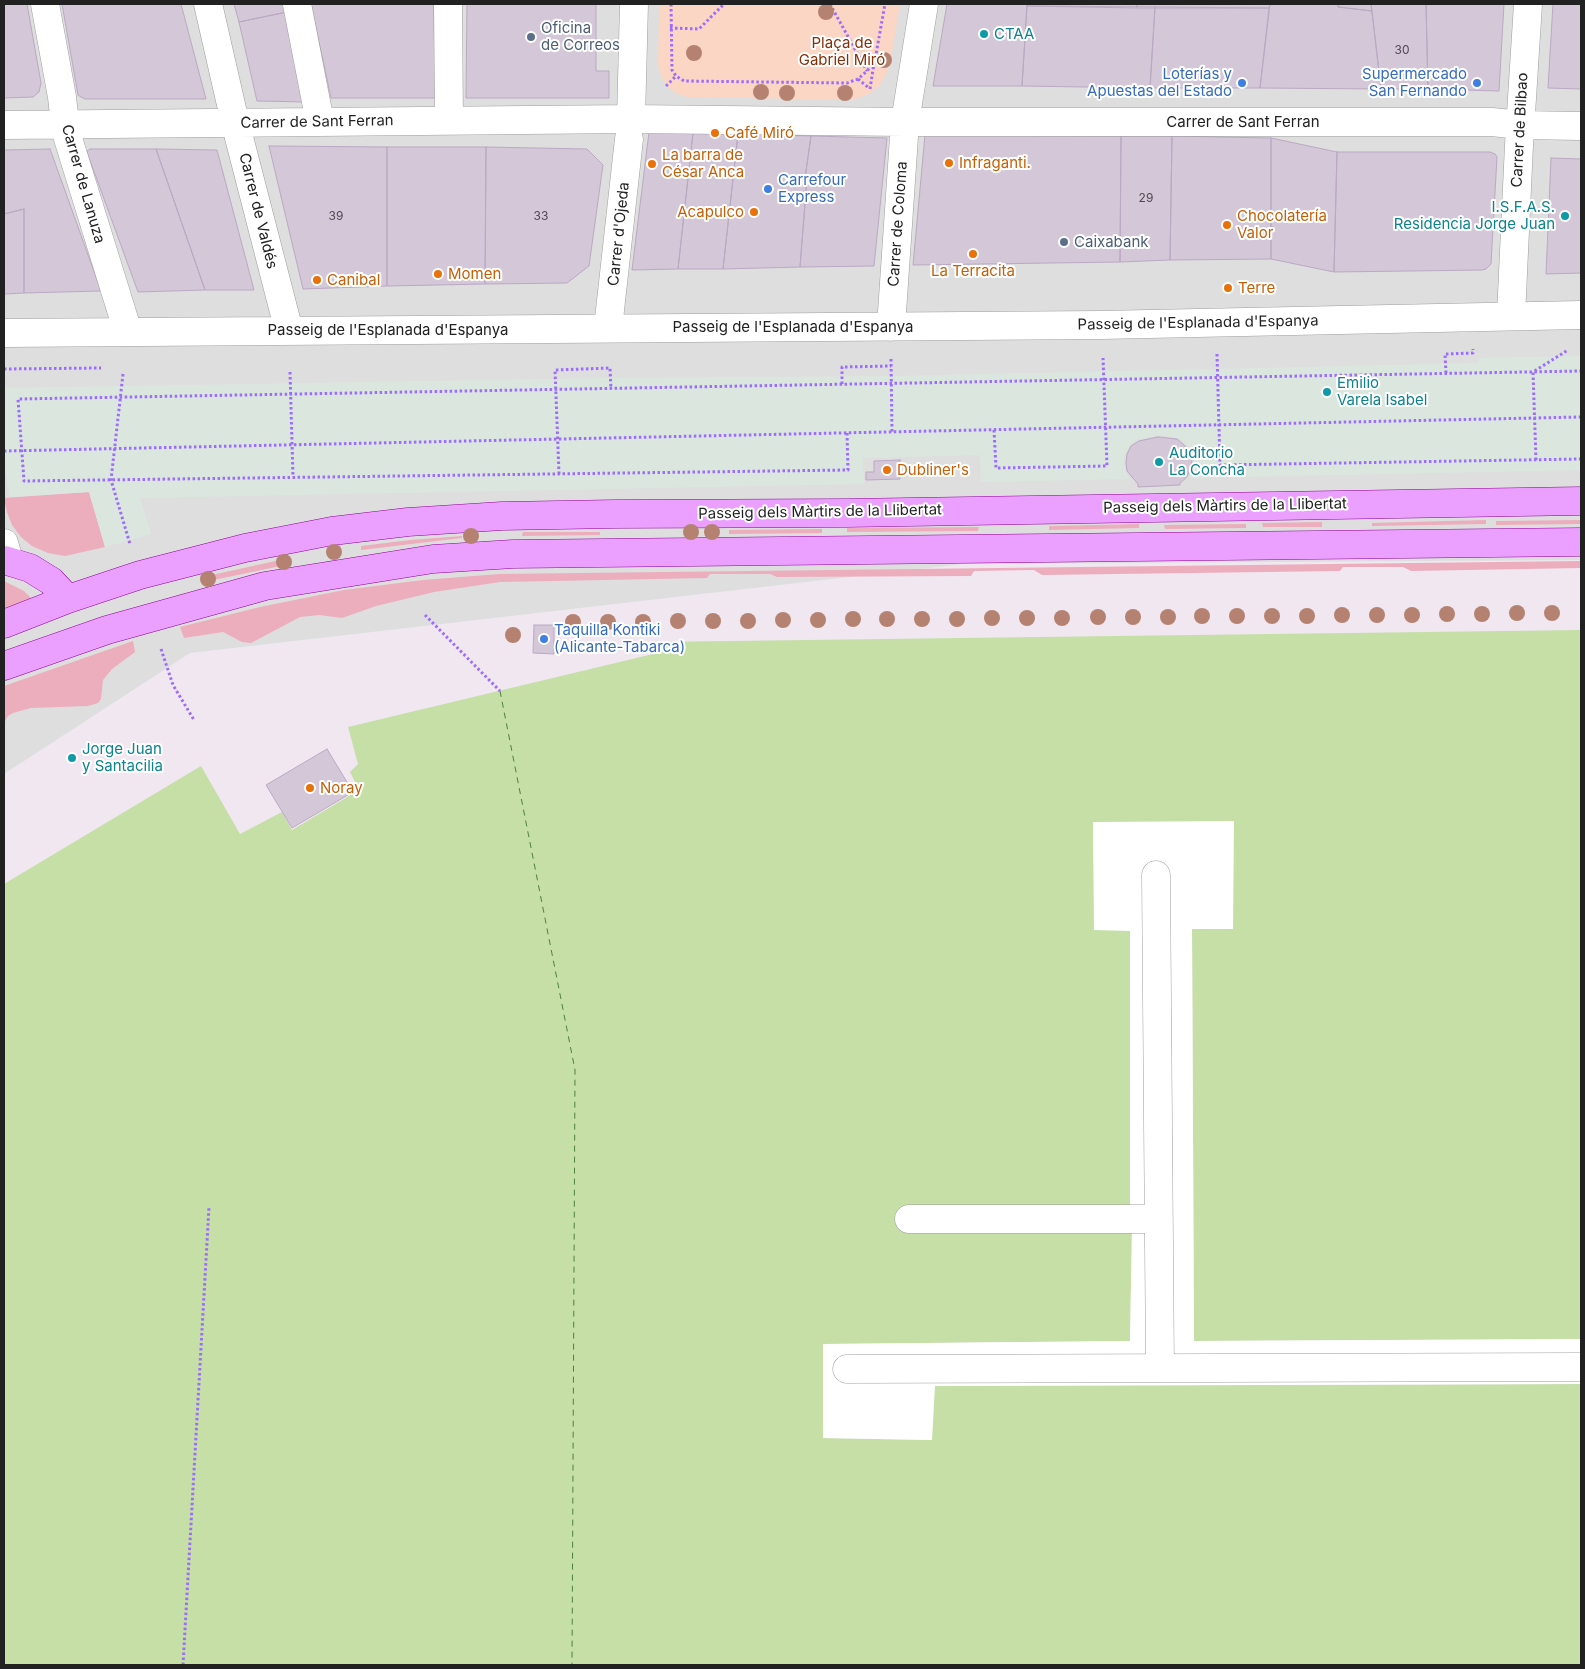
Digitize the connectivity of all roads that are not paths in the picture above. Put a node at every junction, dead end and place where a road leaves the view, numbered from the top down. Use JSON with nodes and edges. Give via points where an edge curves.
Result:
{"nodes":[{"id":1,"x":45,"y":4,"type":"edge"},
{"id":2,"x":208,"y":4,"type":"edge"},
{"id":3,"x":297,"y":4,"type":"edge"},
{"id":4,"x":448,"y":4,"type":"edge"},
{"id":5,"x":634,"y":4,"type":"edge"},
{"id":6,"x":924,"y":4,"type":"edge"},
{"id":7,"x":1528,"y":4,"type":"edge"},
{"id":8,"x":450,"y":120,"type":"junction"},
{"id":9,"x":235,"y":122,"type":"junction"},
{"id":10,"x":320,"y":122,"type":"junction"},
{"id":11,"x":905,"y":122,"type":"junction"},
{"id":12,"x":65,"y":124,"type":"junction"},
{"id":13,"x":4,"y":125,"type":"edge"},
{"id":14,"x":1520,"y":125,"type":"junction"},
{"id":15,"x":1581,"y":126,"type":"edge"},
{"id":16,"x":630,"y":129,"type":"junction"},
{"id":17,"x":1581,"y":315,"type":"edge"},
{"id":18,"x":1511,"y":316,"type":"junction"},
{"id":19,"x":891,"y":327,"type":"junction"},
{"id":20,"x":608,"y":328,"type":"junction"},
{"id":21,"x":289,"y":331,"type":"junction"},
{"id":22,"x":128,"y":332,"type":"junction"},
{"id":23,"x":4,"y":333,"type":"edge"},
{"id":24,"x":1581,"y":501,"type":"edge"},
{"id":25,"x":1581,"y":542,"type":"edge"},
{"id":26,"x":6,"y":555,"type":"edge"},
{"id":27,"x":68,"y":599,"type":"junction"},
{"id":28,"x":4,"y":624,"type":"edge"},
{"id":29,"x":4,"y":666,"type":"edge"},
{"id":30,"x":1156,"y":874,"type":"dead end"},
{"id":31,"x":909,"y":1219,"type":"dead end"},
{"id":32,"x":1158,"y":1219,"type":"junction"},
{"id":33,"x":1581,"y":1367,"type":"edge"},
{"id":34,"x":847,"y":1368,"type":"dead end"},
{"id":35,"x":1160,"y":1368,"type":"junction"}],
"edges":[{"from":1,"to":12,"type":"street","name":"Carrer de Lanuza"},
{"from":2,"to":9,"type":"street","name":"Carrer de Valdés"},
{"from":3,"to":10,"type":"street"},
{"from":4,"to":8,"type":"street"},
{"from":5,"to":16,"type":"street"},
{"from":6,"to":11,"type":"street"},
{"from":7,"to":14,"type":"street","name":"Carrer de Bilbao"},
{"from":8,"to":10,"type":"street","name":"Carrer de Sant Ferran"},
{"from":8,"to":16,"type":"street","name":"Carrer de Sant Ferran"},
{"from":9,"to":10,"type":"street","name":"Carrer de Sant Ferran"},
{"from":9,"to":12,"type":"street","name":"Carrer de Sant Ferran"},
{"from":9,"to":21,"type":"street","name":"Carrer de Valdés"},
{"from":11,"to":14,"type":"street","name":"Carrer de Sant Ferran","via":[[1492,122]]},
{"from":11,"to":16,"type":"street"},
{"from":11,"to":19,"type":"street","name":"Carrer de Coloma"},
{"from":12,"to":13,"type":"street","name":"Carrer de Sant Ferran"},
{"from":12,"to":22,"type":"street","name":"Carrer de Lanuza"},
{"from":14,"to":15,"type":"street","name":"Carrer de Sant Ferran"},
{"from":14,"to":18,"type":"street","name":"Carrer de Bilbao"},
{"from":16,"to":20,"type":"street","name":"Carrer d'Ojeda"},
{"from":17,"to":18,"type":"street","name":"Passeig de l'Esplanada d'Espanya"},
{"from":18,"to":19,"type":"street","name":"Passeig de l'Esplanada d'Espanya"},
{"from":19,"to":20,"type":"street","name":"Passeig de l'Esplanada d'Espanya"},
{"from":20,"to":21,"type":"street","name":"Passeig de l'Esplanada d'Espanya"},
{"from":21,"to":22,"type":"street","name":"Passeig de l'Esplanada d'Espanya"},
{"from":22,"to":23,"type":"street","name":"Passeig de l'Esplanada d'Espanya"},
{"from":24,"to":27,"type":"main road","name":"Passeig dels Màrtirs de la Llibertat","via":[[502,516],[332,531],[245,548],[140,575]]},
{"from":25,"to":29,"type":"main road","via":[[504,554],[433,559],[265,586],[107,630]]},
{"from":26,"to":27,"type":"main road","via":[[51,580]]},
{"from":27,"to":28,"type":"main road","name":"Passeig dels Màrtirs de la Llibertat"},
{"from":30,"to":32,"type":"street"},
{"from":31,"to":32,"type":"street"},
{"from":32,"to":35,"type":"street"},
{"from":33,"to":35,"type":"street"},
{"from":34,"to":35,"type":"street"}]}
